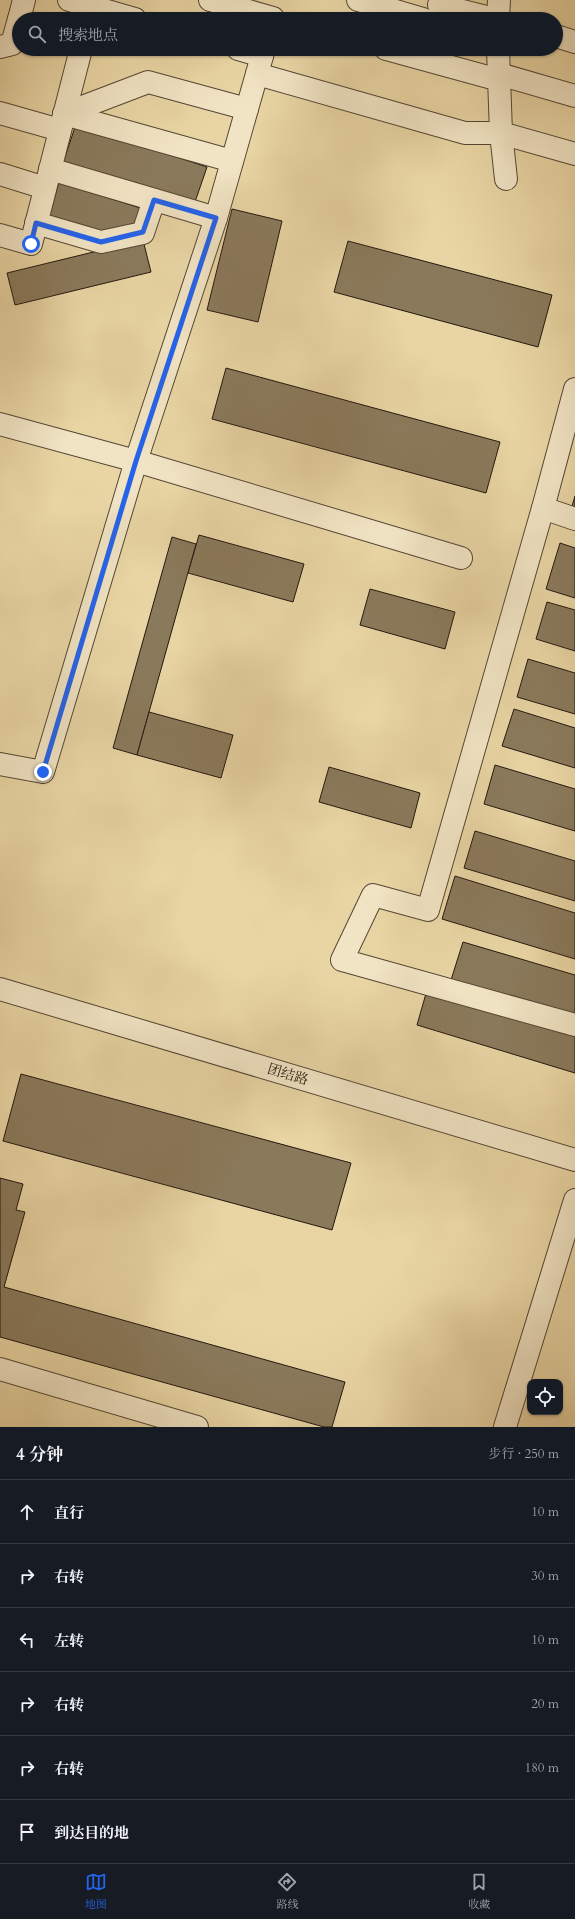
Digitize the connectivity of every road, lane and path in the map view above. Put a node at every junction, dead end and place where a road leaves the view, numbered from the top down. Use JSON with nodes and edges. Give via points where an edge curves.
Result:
{"nodes":[{"id":1,"x":24,"y":0,"type":"edge"},
{"id":2,"x":69,"y":0,"type":"edge"},
{"id":3,"x":210,"y":0,"type":"edge"},
{"id":4,"x":358,"y":0,"type":"edge"},
{"id":5,"x":499,"y":0,"type":"edge"},
{"id":6,"x":439,"y":5,"type":"dead end"},
{"id":7,"x":91,"y":8,"type":"edge"},
{"id":8,"x":21,"y":12,"type":"edge"},
{"id":9,"x":107,"y":12,"type":"edge"},
{"id":10,"x":274,"y":12,"type":"edge"},
{"id":11,"x":399,"y":12,"type":"edge"},
{"id":12,"x":466,"y":12,"type":"edge"},
{"id":13,"x":498,"y":12,"type":"edge"},
{"id":14,"x":563,"y":38,"type":"edge"},
{"id":15,"x":575,"y":42,"type":"edge"},
{"id":16,"x":12,"y":44,"type":"edge"},
{"id":17,"x":0,"y":47,"type":"edge"},
{"id":18,"x":79,"y":56,"type":"edge"},
{"id":19,"x":414,"y":56,"type":"edge"},
{"id":20,"x":498,"y":56,"type":"edge"},
{"id":21,"x":261,"y":60,"type":"edge"},
{"id":22,"x":499,"y":77,"type":"junction"},
{"id":23,"x":575,"y":96,"type":"edge"},
{"id":24,"x":247,"y":109,"type":"junction"},
{"id":25,"x":0,"y":113,"type":"edge"},
{"id":26,"x":62,"y":122,"type":"junction"},
{"id":27,"x":501,"y":133,"type":"junction"},
{"id":28,"x":575,"y":154,"type":"edge"},
{"id":29,"x":232,"y":162,"type":"junction"},
{"id":30,"x":0,"y":174,"type":"edge"},
{"id":31,"x":48,"y":178,"type":"junction"},
{"id":32,"x":506,"y":178,"type":"dead end"},
{"id":33,"x":154,"y":200,"type":"junction"},
{"id":34,"x":216,"y":218,"type":"junction"},
{"id":35,"x":36,"y":223,"type":"junction"},
{"id":36,"x":0,"y":235,"type":"edge"},
{"id":37,"x":575,"y":389,"type":"edge"},
{"id":38,"x":0,"y":424,"type":"edge"},
{"id":39,"x":136,"y":461,"type":"junction"},
{"id":40,"x":543,"y":508,"type":"junction"},
{"id":41,"x":575,"y":519,"type":"edge"},
{"id":42,"x":462,"y":558,"type":"dead end"},
{"id":43,"x":0,"y":764,"type":"edge"},
{"id":44,"x":0,"y":988,"type":"edge"},
{"id":45,"x":575,"y":1025,"type":"edge"},
{"id":46,"x":575,"y":1160,"type":"edge"},
{"id":47,"x":575,"y":1200,"type":"edge"},
{"id":48,"x":0,"y":1369,"type":"edge"},
{"id":49,"x":197,"y":1427,"type":"edge"},
{"id":50,"x":505,"y":1427,"type":"edge"}],
"edges":[{"from":1,"to":8,"type":"street"},
{"from":2,"to":7,"type":"street"},
{"from":3,"to":10,"type":"street"},
{"from":4,"to":11,"type":"street"},
{"from":5,"to":13,"type":"street"},
{"from":6,"to":12,"type":"street"},
{"from":7,"to":9,"type":"street"},
{"from":14,"to":15,"type":"street"},
{"from":16,"to":17,"type":"street"},
{"from":18,"to":26,"type":"street"},
{"from":19,"to":22,"type":"street"},
{"from":20,"to":22,"type":"street"},
{"from":21,"to":24,"type":"street"},
{"from":21,"to":27,"type":"street","via":[[465,133]]},
{"from":22,"to":23,"type":"street"},
{"from":22,"to":27,"type":"street"},
{"from":24,"to":26,"type":"street","via":[[148,82]]},
{"from":24,"to":29,"type":"street"},
{"from":25,"to":26,"type":"street"},
{"from":26,"to":29,"type":"street"},
{"from":26,"to":31,"type":"street"},
{"from":27,"to":28,"type":"street"},
{"from":27,"to":32,"type":"street"},
{"from":29,"to":34,"type":"street"},
{"from":30,"to":31,"type":"street"},
{"from":31,"to":33,"type":"street"},
{"from":31,"to":35,"type":"street"},
{"from":33,"to":34,"type":"street"},
{"from":33,"to":35,"type":"street","via":[[143,232],[101,242]]},
{"from":34,"to":39,"type":"street"},
{"from":35,"to":36,"type":"street","via":[[31,244]]},
{"from":37,"to":40,"type":"street"},
{"from":38,"to":39,"type":"street"},
{"from":39,"to":42,"type":"street"},
{"from":39,"to":43,"type":"street","via":[[43,772]]},
{"from":40,"to":41,"type":"street"},
{"from":40,"to":45,"type":"street","via":[[428,910],[373,895],[342,960]]},
{"from":44,"to":46,"type":"street","name":"团结路"},
{"from":47,"to":50,"type":"street"},
{"from":48,"to":49,"type":"street"}]}
